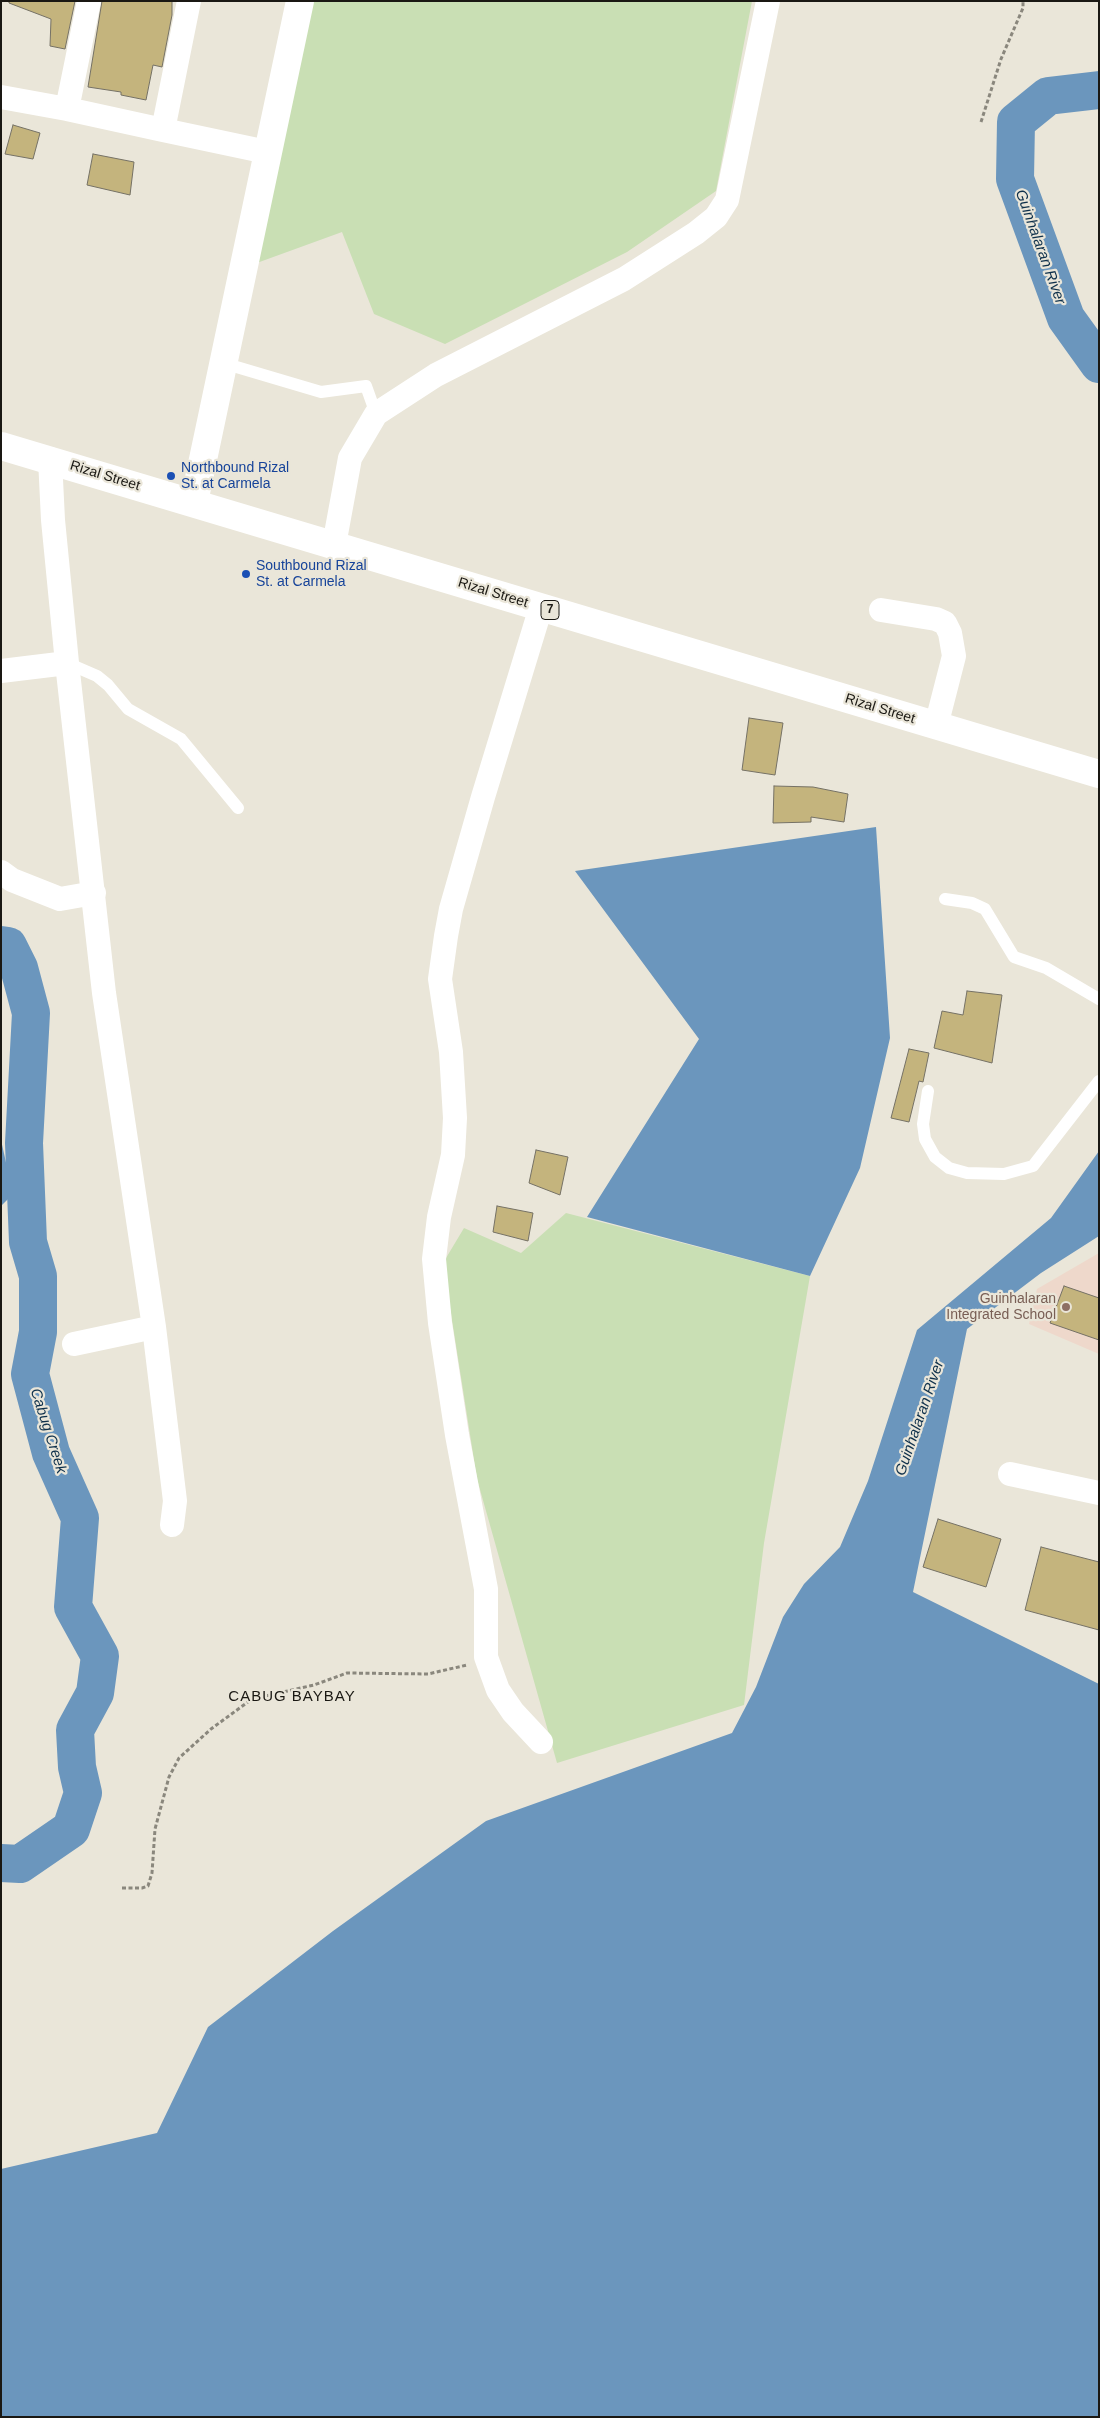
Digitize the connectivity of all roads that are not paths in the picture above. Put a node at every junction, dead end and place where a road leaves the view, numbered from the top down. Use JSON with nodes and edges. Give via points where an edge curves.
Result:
{"nodes":[{"id":1,"x":88,"y":1,"type":"edge"},
{"id":2,"x":189,"y":1,"type":"edge"},
{"id":3,"x":300,"y":1,"type":"edge"},
{"id":4,"x":768,"y":1,"type":"edge"},
{"id":5,"x":1,"y":97,"type":"edge"},
{"id":6,"x":67,"y":109,"type":"junction"},
{"id":7,"x":163,"y":130,"type":"junction"},
{"id":8,"x":267,"y":152,"type":"junction"},
{"id":9,"x":224,"y":363,"type":"junction"},
{"id":10,"x":376,"y":414,"type":"junction"},
{"id":11,"x":1,"y":446,"type":"edge"},
{"id":12,"x":50,"y":459,"type":"junction"},
{"id":13,"x":194,"y":502,"type":"junction"},
{"id":14,"x":334,"y":545,"type":"junction"},
{"id":15,"x":541,"y":607,"type":"junction"},
{"id":16,"x":881,"y":610,"type":"dead end"},
{"id":17,"x":67,"y":663,"type":"junction"},
{"id":18,"x":1,"y":671,"type":"edge"},
{"id":19,"x":936,"y":726,"type":"junction"},
{"id":20,"x":1099,"y":774,"type":"edge"},
{"id":21,"x":238,"y":808,"type":"dead end"},
{"id":22,"x":1,"y":872,"type":"edge"},
{"id":23,"x":94,"y":893,"type":"junction"},
{"id":24,"x":945,"y":899,"type":"dead end"},
{"id":25,"x":1099,"y":999,"type":"edge"},
{"id":26,"x":1099,"y":1081,"type":"edge"},
{"id":27,"x":928,"y":1091,"type":"dead end"},
{"id":28,"x":154,"y":1327,"type":"junction"},
{"id":29,"x":74,"y":1344,"type":"dead end"},
{"id":30,"x":1010,"y":1474,"type":"dead end"},
{"id":31,"x":1099,"y":1493,"type":"edge"},
{"id":32,"x":172,"y":1525,"type":"dead end"},
{"id":33,"x":541,"y":1742,"type":"dead end"}],
"edges":[{"from":1,"to":6,"type":"street"},
{"from":2,"to":7,"type":"street"},
{"from":3,"to":8,"type":"main road"},
{"from":4,"to":10,"type":"street","via":[[727,200],[716,217],[624,279],[436,375]]},
{"from":5,"to":6,"type":"street"},
{"from":6,"to":7,"type":"street"},
{"from":7,"to":8,"type":"street"},
{"from":8,"to":9,"type":"main road"},
{"from":9,"to":10,"type":"lane","via":[[321,392],[366,386]]},
{"from":9,"to":13,"type":"main road"},
{"from":10,"to":14,"type":"street","via":[[350,458]]},
{"from":11,"to":12,"type":"main road","name":"Rizal Street","number":"7"},
{"from":12,"to":13,"type":"main road","name":"Rizal Street","number":"7"},
{"from":12,"to":17,"type":"street"},
{"from":13,"to":14,"type":"main road","name":"Rizal Street","number":"7"},
{"from":14,"to":15,"type":"main road","name":"Rizal Street","number":"7"},
{"from":15,"to":19,"type":"main road","name":"Rizal Street","number":"7"},
{"from":15,"to":33,"type":"street","via":[[451,909],[440,979],[451,1052],[455,1118],[453,1155],[439,1217],[434,1259],[457,1435],[486,1589],[486,1657],[498,1690]]},
{"from":16,"to":19,"type":"street","via":[[936,619],[945,623],[950,633],[954,656]]},
{"from":17,"to":18,"type":"street"},
{"from":17,"to":21,"type":"lane","via":[[97,676],[128,709],[181,739]]},
{"from":17,"to":23,"type":"street"},
{"from":19,"to":20,"type":"main road","name":"Rizal Street","number":"7"},
{"from":22,"to":23,"type":"street","via":[[60,899]]},
{"from":23,"to":28,"type":"street","via":[[104,993]]},
{"from":24,"to":25,"type":"lane","via":[[972,902],[985,909],[1014,957],[1046,968]]},
{"from":26,"to":27,"type":"lane","via":[[1033,1166],[987,1175],[949,1168],[935,1157],[925,1139],[923,1124]]},
{"from":28,"to":29,"type":"street"},
{"from":28,"to":32,"type":"street","via":[[175,1501]]},
{"from":30,"to":31,"type":"street"}]}
